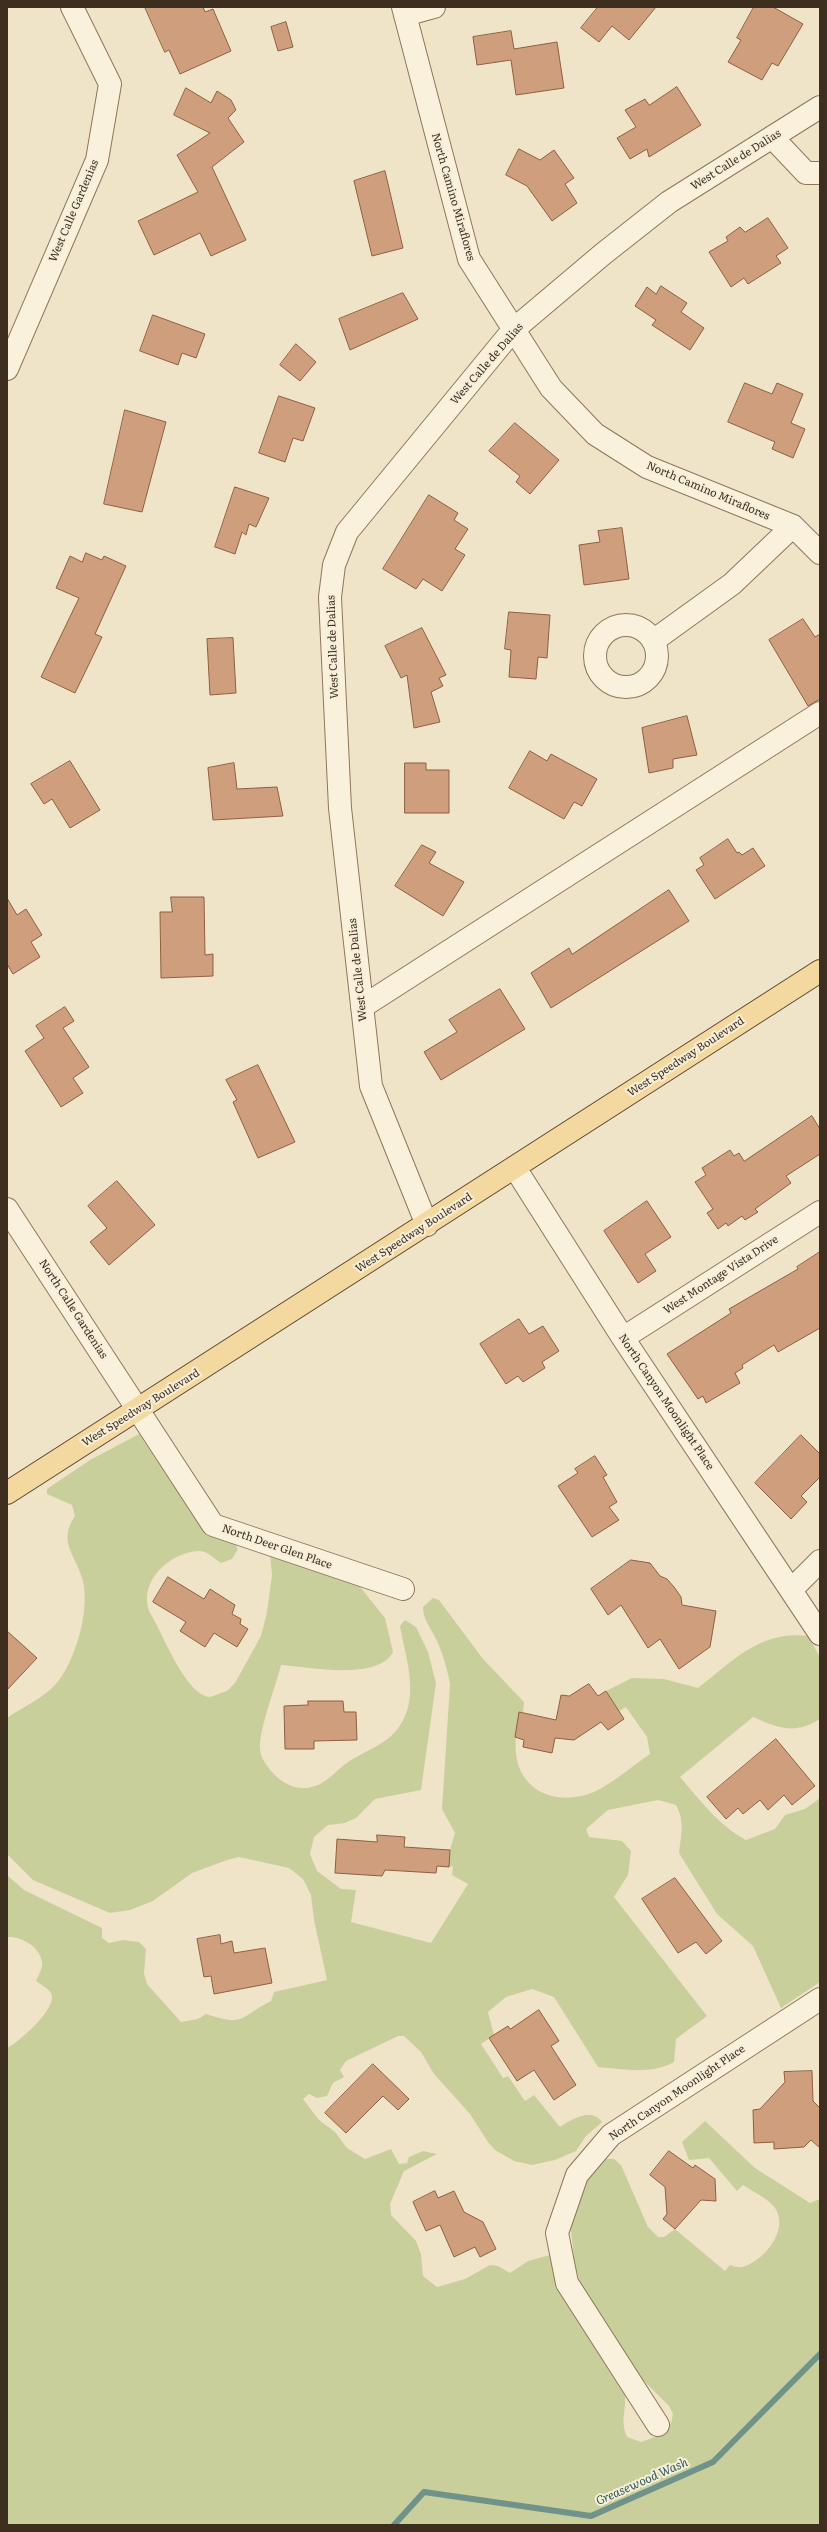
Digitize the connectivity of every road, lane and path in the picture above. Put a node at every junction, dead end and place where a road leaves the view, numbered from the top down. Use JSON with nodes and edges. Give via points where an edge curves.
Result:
{"nodes":[{"id":1,"x":72,"y":7,"type":"edge"},
{"id":2,"x":434,"y":7,"type":"edge"},
{"id":3,"x":404,"y":11,"type":"edge"},
{"id":4,"x":820,"y":107,"type":"edge"},
{"id":5,"x":772,"y":137,"type":"junction"},
{"id":6,"x":820,"y":173,"type":"edge"},
{"id":7,"x":513,"y":330,"type":"junction"},
{"id":8,"x":7,"y":369,"type":"edge"},
{"id":9,"x":793,"y":526,"type":"junction"},
{"id":10,"x":820,"y":553,"type":"edge"},
{"id":11,"x":653,"y":641,"type":"dead end"},
{"id":12,"x":820,"y":713,"type":"edge"},
{"id":13,"x":820,"y":971,"type":"edge"},
{"id":14,"x":362,"y":1007,"type":"junction"},
{"id":15,"x":515,"y":1168,"type":"junction"},
{"id":16,"x":7,"y":1209,"type":"edge"},
{"id":17,"x":820,"y":1212,"type":"edge"},
{"id":18,"x":427,"y":1225,"type":"junction"},
{"id":19,"x":623,"y":1338,"type":"junction"},
{"id":20,"x":138,"y":1410,"type":"junction"},
{"id":21,"x":7,"y":1493,"type":"edge"},
{"id":22,"x":820,"y":1561,"type":"edge"},
{"id":23,"x":403,"y":1589,"type":"dead end"},
{"id":24,"x":791,"y":1590,"type":"junction"},
{"id":25,"x":820,"y":1634,"type":"edge"},
{"id":26,"x":820,"y":1999,"type":"edge"},
{"id":27,"x":658,"y":2425,"type":"dead end"}],
"edges":[{"from":1,"to":8,"type":"street","name":"West Calle Gardenias","via":[[110,84],[98,152]]},
{"from":2,"to":3,"type":"street","name":"North Camino Miraflores"},
{"from":3,"to":7,"type":"street","name":"North Camino Miraflores","via":[[469,259]]},
{"from":4,"to":5,"type":"street","name":"West Calle de Dalias"},
{"from":5,"to":6,"type":"street","via":[[806,173]]},
{"from":5,"to":7,"type":"street","name":"West Calle de Dalias","via":[[669,202]]},
{"from":7,"to":9,"type":"street","name":"North Camino Miraflores","via":[[551,388],[595,434],[647,467]]},
{"from":7,"to":14,"type":"street","name":"West Calle de Dalias","via":[[347,532],[334,566],[330,598],[340,808]]},
{"from":9,"to":10,"type":"street","name":"North Camino Miraflores"},
{"from":9,"to":11,"type":"street","via":[[732,584]]},
{"from":12,"to":14,"type":"street"},
{"from":13,"to":15,"type":"main road","name":"West Speedway Boulevard"},
{"from":14,"to":18,"type":"street","name":"West Calle de Dalias","via":[[371,1086]]},
{"from":15,"to":18,"type":"main road","name":"West Speedway Boulevard"},
{"from":15,"to":19,"type":"street","name":"North Canyon Moonlight Place"},
{"from":16,"to":20,"type":"street","name":"North Calle Gardenias"},
{"from":17,"to":19,"type":"street","name":"West Montage Vista Drive"},
{"from":18,"to":20,"type":"main road","name":"West Speedway Boulevard"},
{"from":19,"to":24,"type":"street","name":"North Canyon Moonlight Place"},
{"from":20,"to":21,"type":"main road","name":"West Speedway Boulevard"},
{"from":20,"to":23,"type":"street","name":"North Deer Glen Place","via":[[213,1525]]},
{"from":22,"to":24,"type":"street"},
{"from":24,"to":25,"type":"street","name":"North Canyon Moonlight Place"},
{"from":26,"to":27,"type":"street","name":"North Canyon Moonlight Place","via":[[611,2135],[577,2175],[558,2233],[567,2284]]}]}
